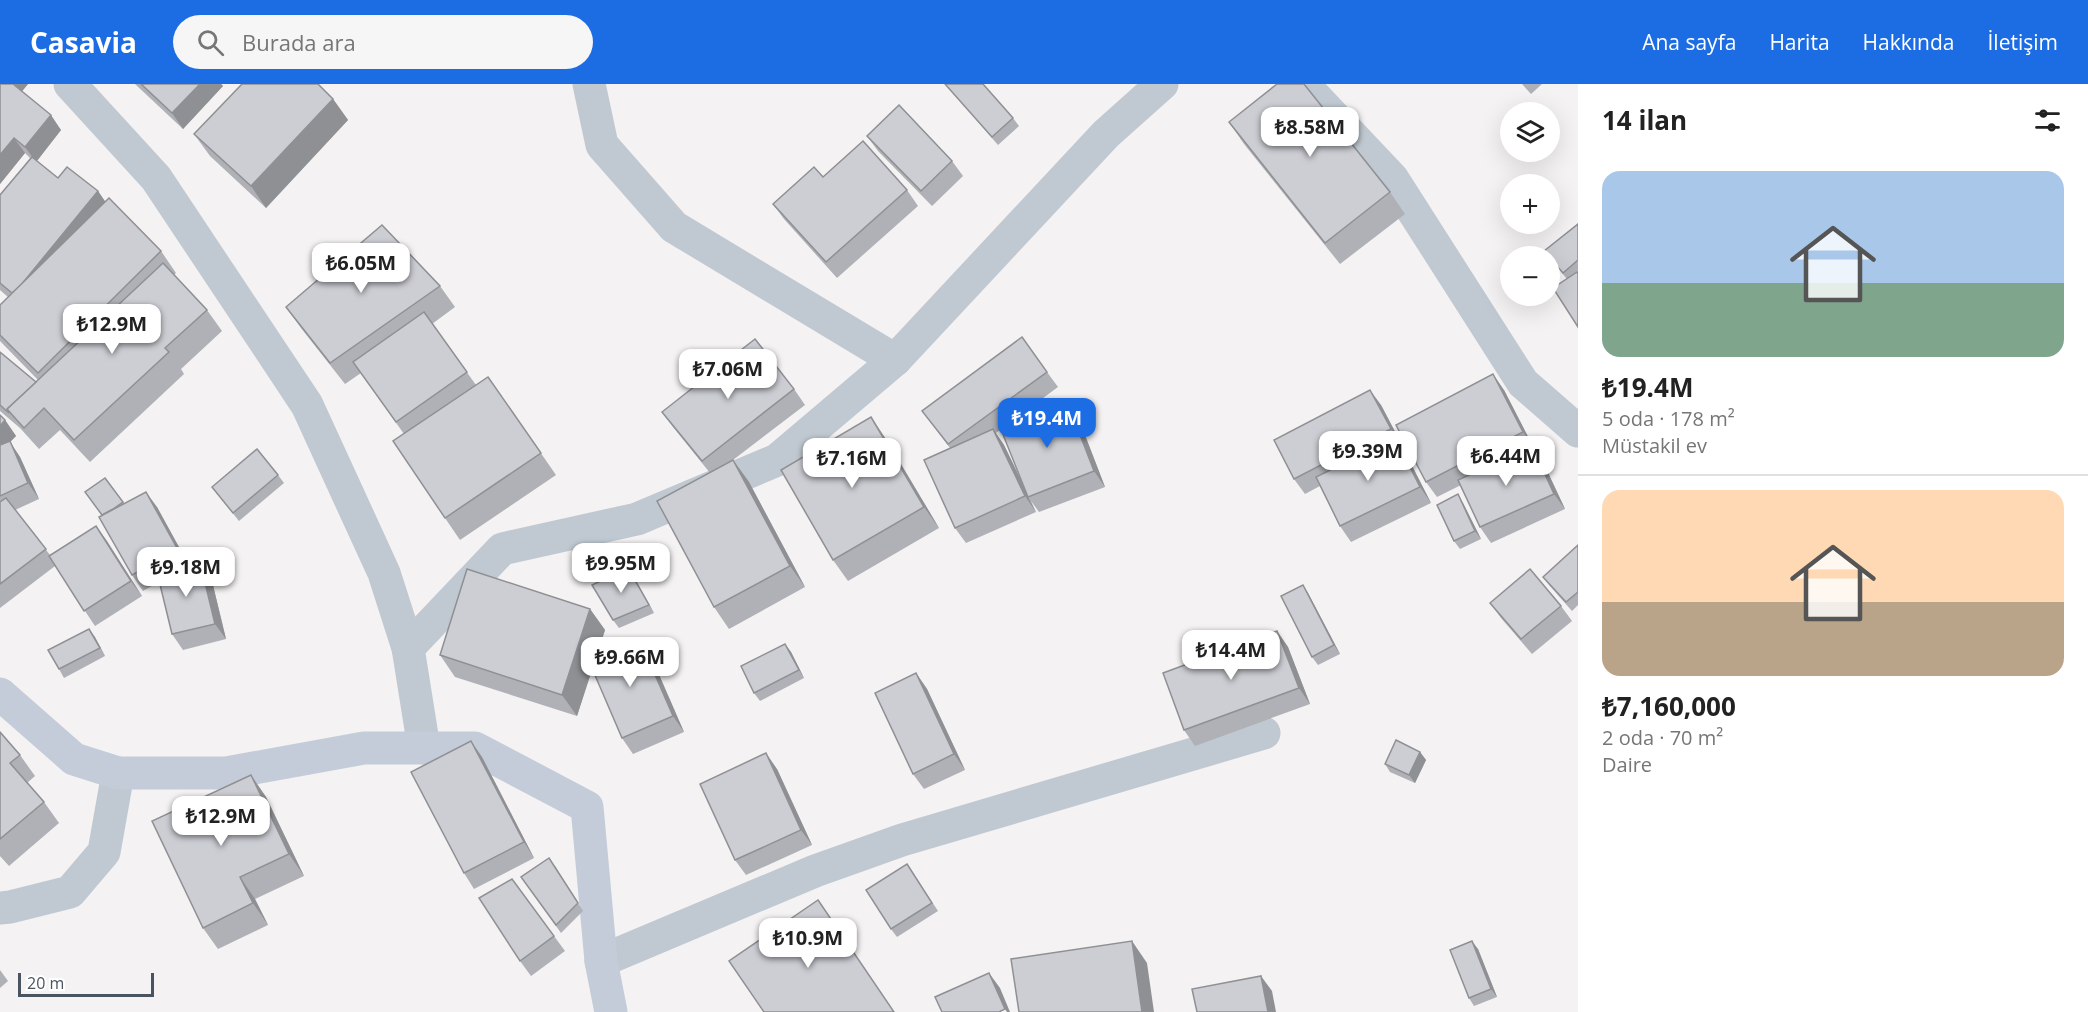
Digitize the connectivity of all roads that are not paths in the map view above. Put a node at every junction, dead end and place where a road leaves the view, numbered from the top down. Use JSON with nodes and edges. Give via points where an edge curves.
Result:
{"nodes":[{"id":1,"x":70,"y":84,"type":"edge"},
{"id":2,"x":589,"y":84,"type":"edge"},
{"id":3,"x":1162,"y":84,"type":"edge"},
{"id":4,"x":1303,"y":84,"type":"edge"},
{"id":5,"x":895,"y":360,"type":"junction"},
{"id":6,"x":1578,"y":431,"type":"edge"},
{"id":7,"x":408,"y":648,"type":"junction"},
{"id":8,"x":0,"y":694,"type":"edge"},
{"id":9,"x":1264,"y":733,"type":"dead end"},
{"id":10,"x":424,"y":748,"type":"junction"},
{"id":11,"x":118,"y":773,"type":"junction"},
{"id":12,"x":0,"y":908,"type":"edge"},
{"id":13,"x":601,"y":961,"type":"junction"},
{"id":14,"x":610,"y":1012,"type":"edge"}],
"edges":[{"from":1,"to":7,"type":"street","via":[[156,178],[307,405],[384,573]]},
{"from":2,"to":5,"type":"street","via":[[602,145],[674,227]]},
{"from":3,"to":5,"type":"street","via":[[1106,134]]},
{"from":4,"to":6,"type":"street","via":[[1392,178],[1523,383]]},
{"from":5,"to":7,"type":"street","via":[[777,460],[637,519],[502,549]]},
{"from":7,"to":10,"type":"street"},
{"from":8,"to":11,"type":"street","via":[[74,759]]},
{"from":9,"to":13,"type":"street","via":[[902,840]]},
{"from":10,"to":11,"type":"street","via":[[364,748],[226,773]]},
{"from":10,"to":13,"type":"street","via":[[475,748],[587,807]]},
{"from":11,"to":12,"type":"street","via":[[104,852],[70,892]]},
{"from":13,"to":14,"type":"street"}]}
